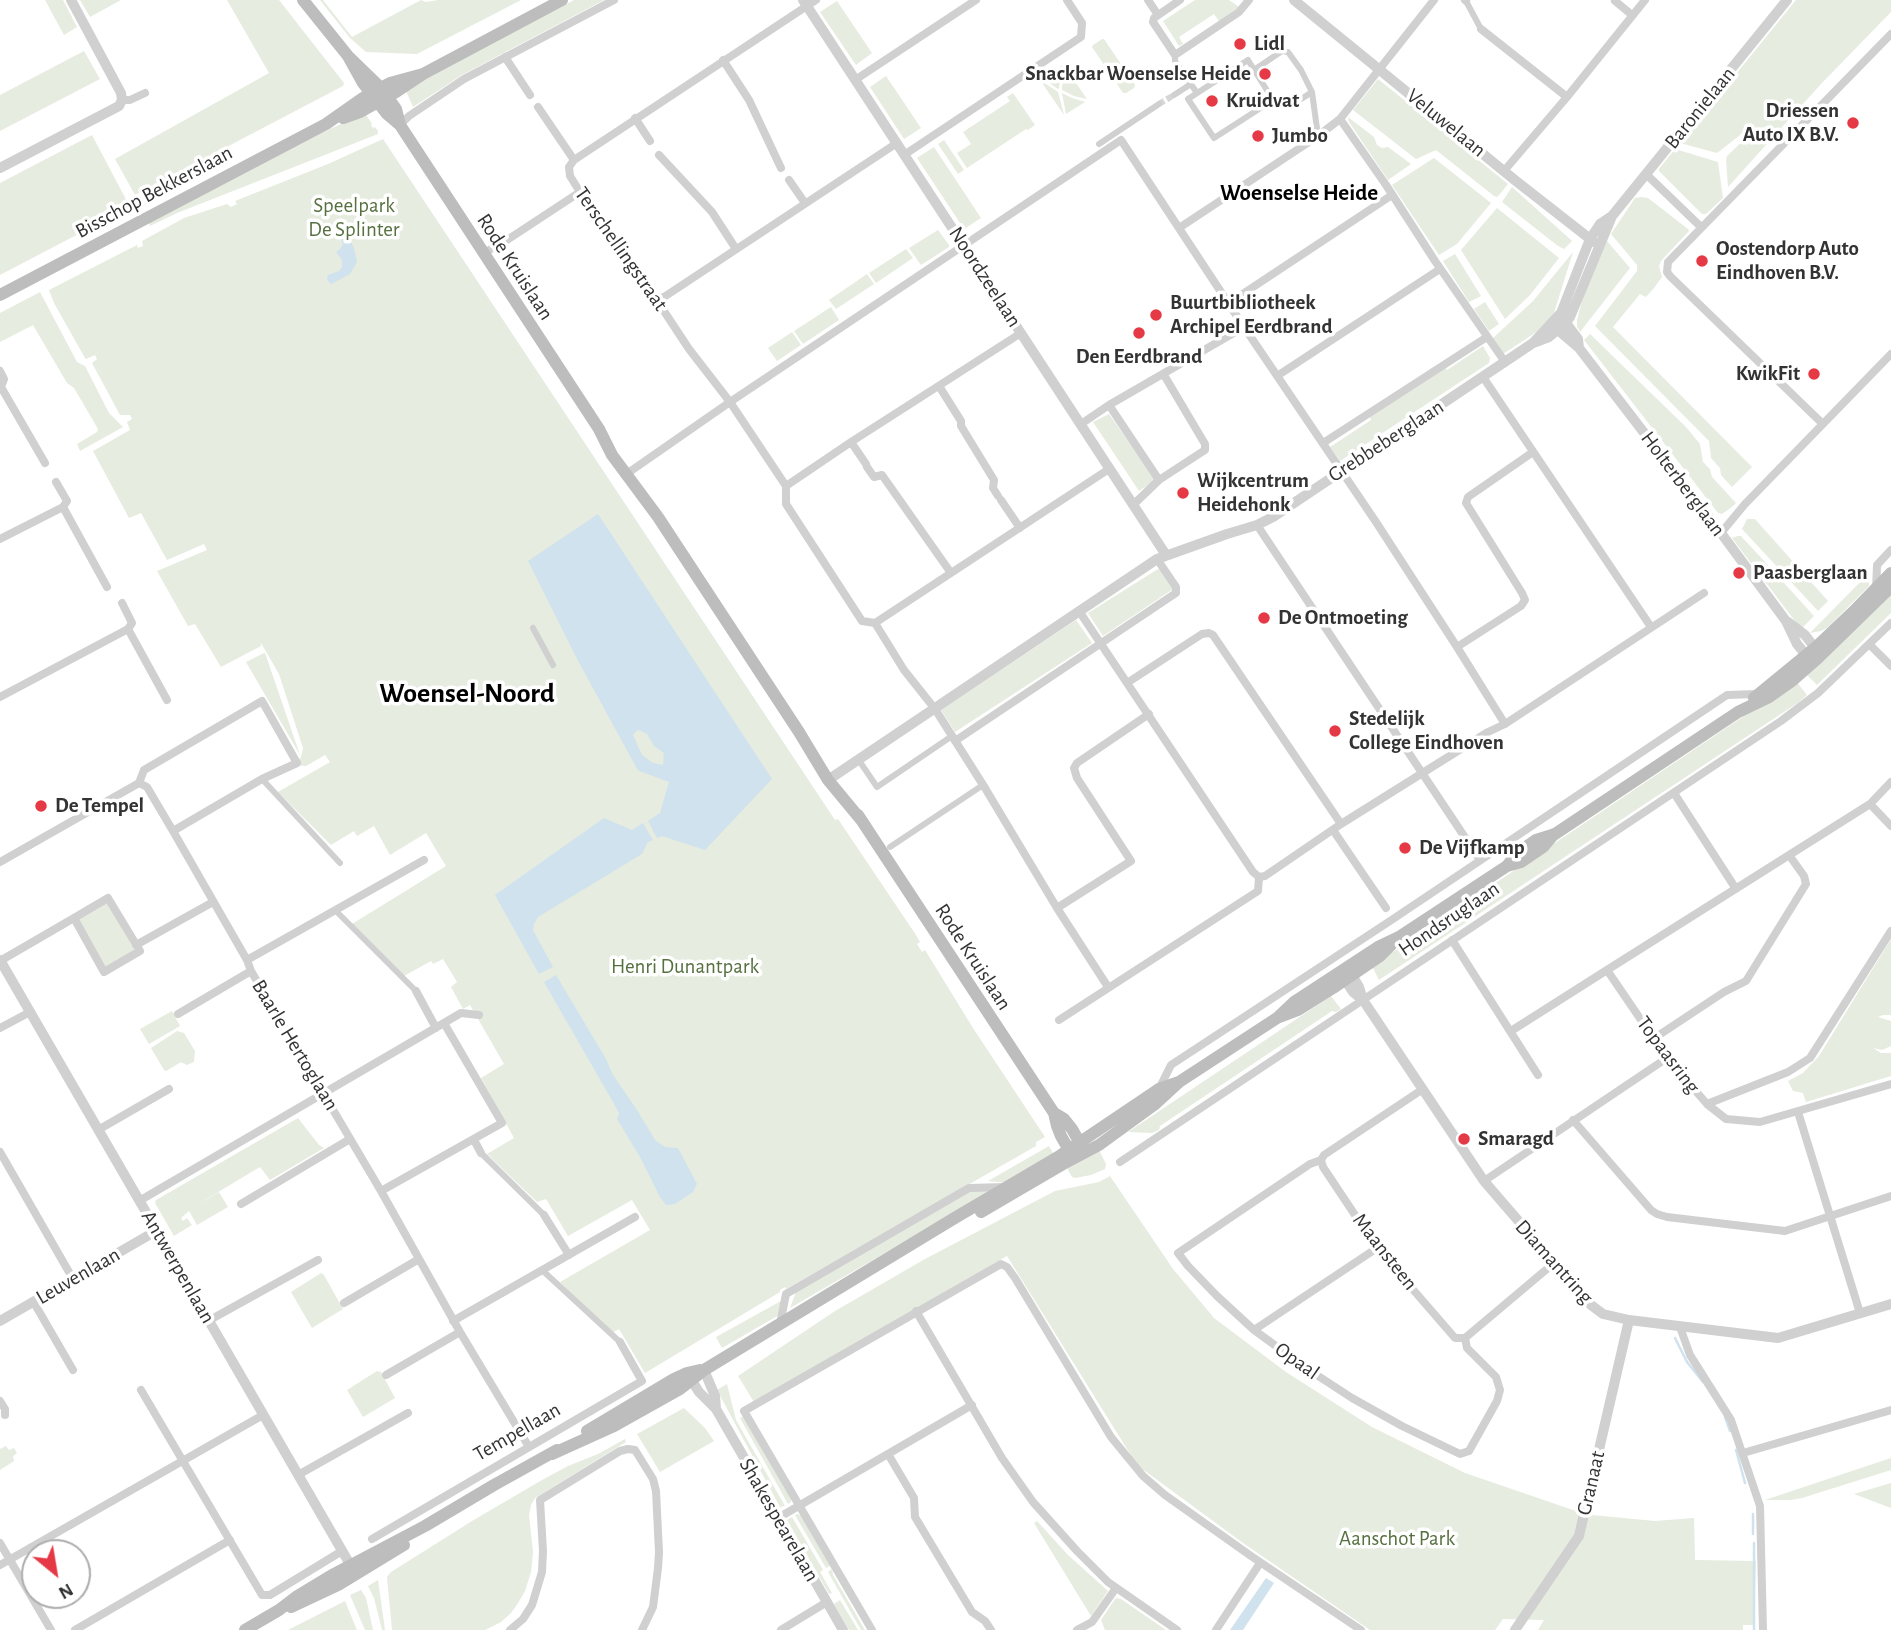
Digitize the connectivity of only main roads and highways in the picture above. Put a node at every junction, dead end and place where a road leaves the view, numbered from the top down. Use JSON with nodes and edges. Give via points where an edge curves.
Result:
{"nodes":[{"id":1,"x":303,"y":0,"type":"edge"},
{"id":2,"x":562,"y":0,"type":"edge"},
{"id":3,"x":379,"y":95,"type":"junction"},
{"id":4,"x":0,"y":295,"type":"edge"},
{"id":5,"x":1891,"y":573,"type":"edge"},
{"id":6,"x":1891,"y":587,"type":"edge"},
{"id":7,"x":1813,"y":654,"type":"junction"},
{"id":8,"x":1738,"y":712,"type":"junction"},
{"id":9,"x":1179,"y":1082,"type":"junction"},
{"id":10,"x":1076,"y":1149,"type":"junction"},
{"id":11,"x":877,"y":1265,"type":"junction"},
{"id":12,"x":245,"y":1630,"type":"edge"}],
"edges":[{"from":1,"to":3,"type":"main road","name":"Rode Kruislaan"},
{"from":2,"to":3,"type":"main road","name":"Bisschop Bekkerslaan"},
{"from":3,"to":4,"type":"main road","name":"Bisschop Bekkerslaan"},
{"from":3,"to":10,"type":"main road","name":"Rode Kruislaan","via":[[387,114],[400,125],[799,732],[1054,1113],[1064,1119]]},
{"from":5,"to":7,"type":"main road","name":"Hondsruglaan"},
{"from":6,"to":7,"type":"main road","name":"Hondsruglaan"},
{"from":7,"to":8,"type":"main road","name":"Hondsruglaan"},
{"from":7,"to":8,"type":"main road","name":"Hondsruglaan","via":[[1793,680]]},
{"from":8,"to":9,"type":"main road","name":"Hondsruglaan","via":[[1555,834],[1544,847],[1378,947],[1347,975],[1294,1002]]},
{"from":9,"to":10,"type":"main road","name":"Hondsruglaan","via":[[1159,1089]]},
{"from":9,"to":10,"type":"main road","name":"Hondsruglaan","via":[[1099,1145]]},
{"from":10,"to":11,"type":"main road","name":"Tempellaan"},
{"from":10,"to":11,"type":"main road","name":"Tempellaan","via":[[959,1225]]},
{"from":11,"to":12,"type":"main road","name":"Tempellaan","via":[[704,1370],[674,1379]]}]}
